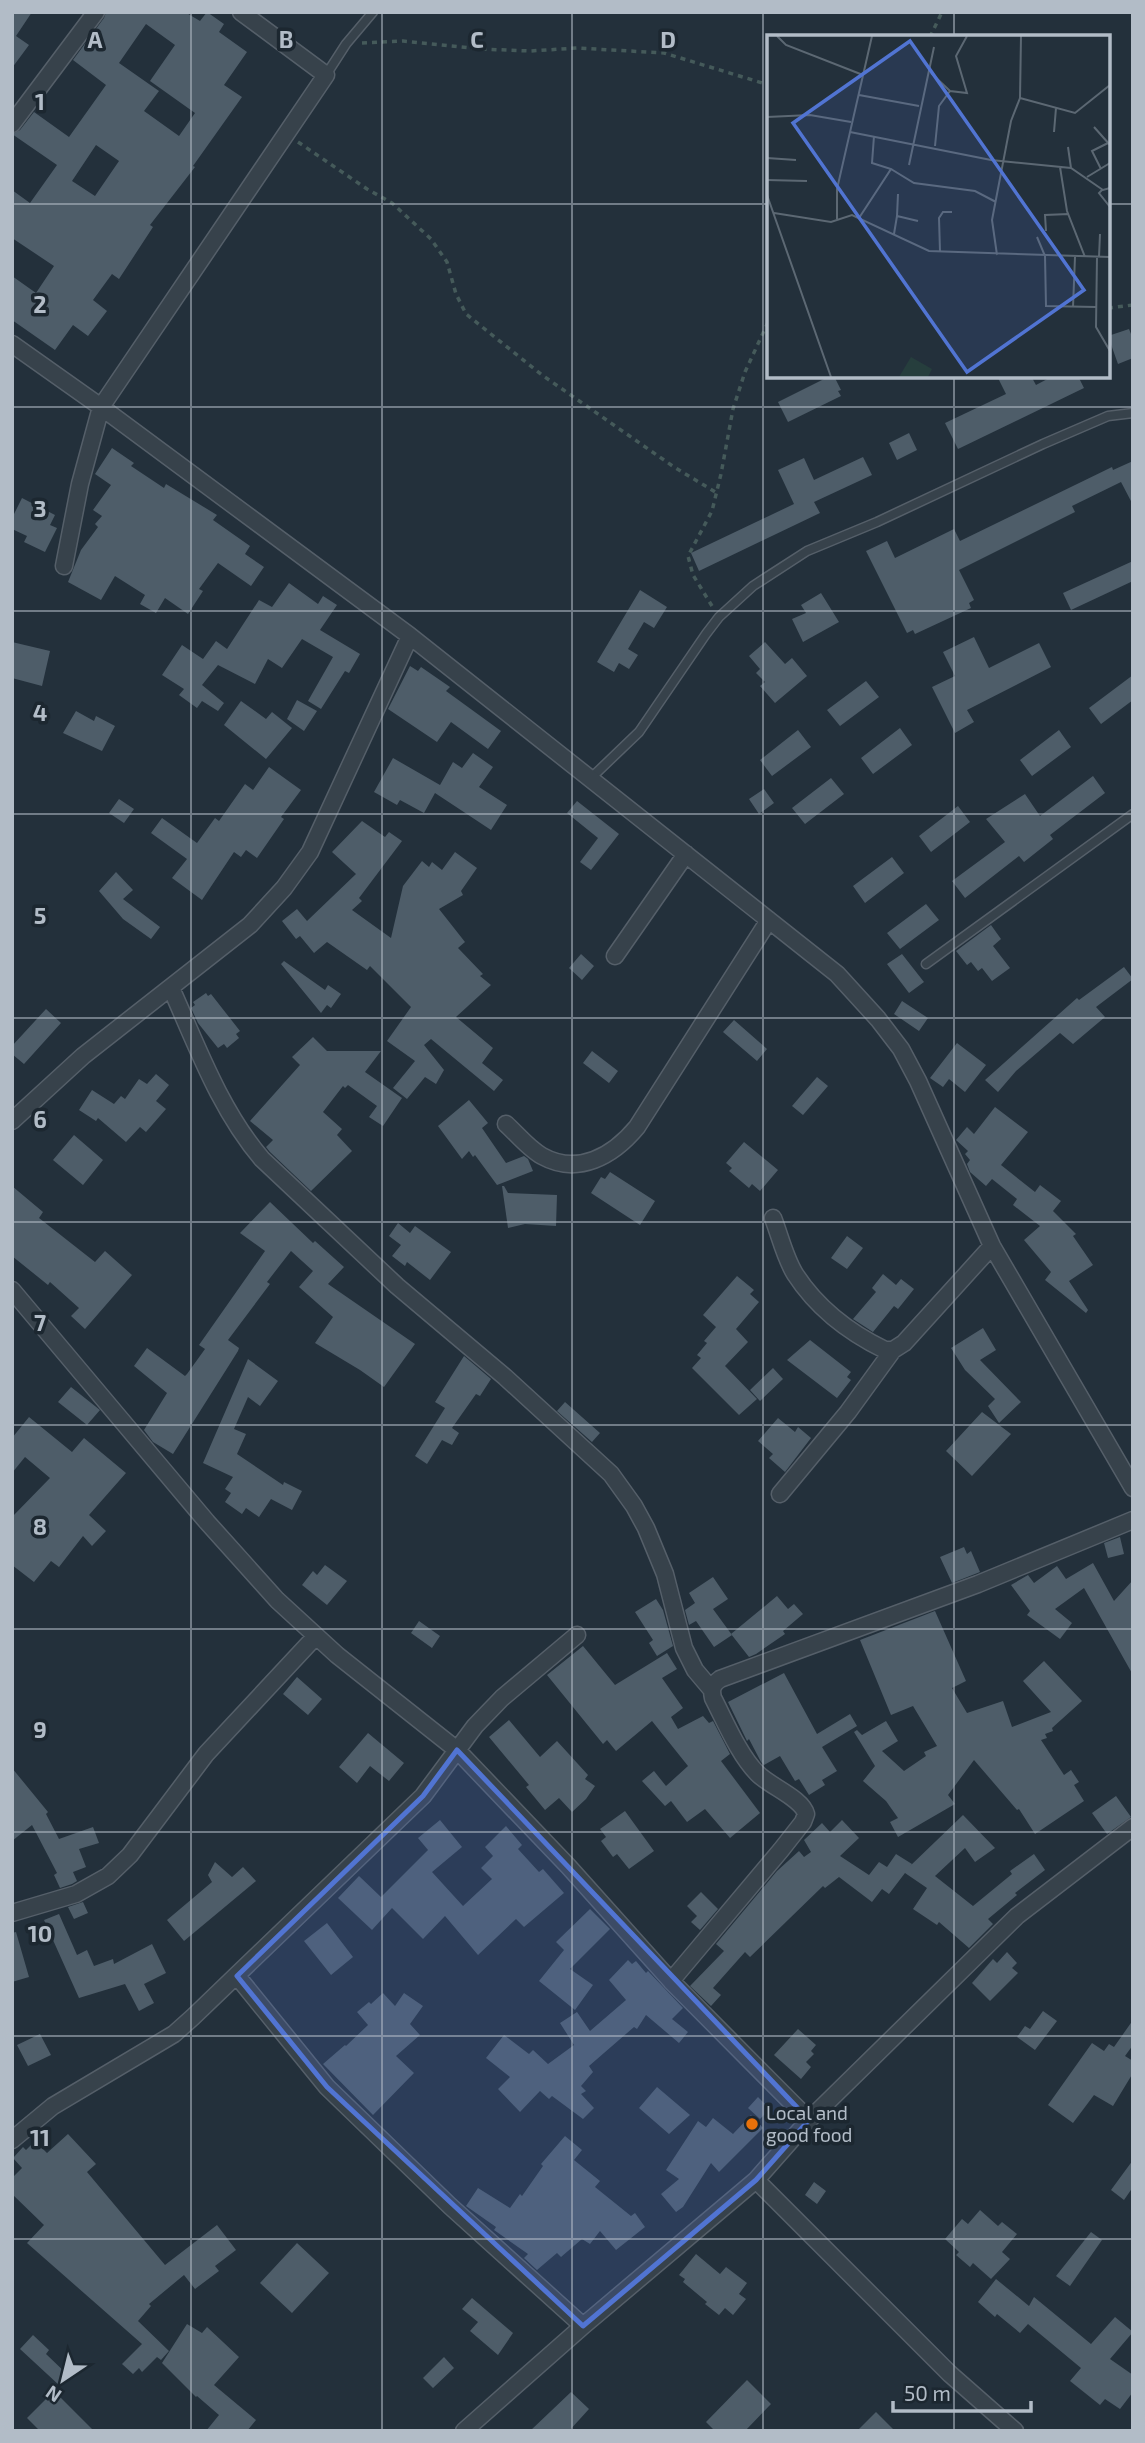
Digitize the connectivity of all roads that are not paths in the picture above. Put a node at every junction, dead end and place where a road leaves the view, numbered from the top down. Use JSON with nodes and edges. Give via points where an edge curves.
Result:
{"nodes":[{"id":1,"x":96,"y":12,"type":"edge"},
{"id":2,"x":241,"y":12,"type":"edge"},
{"id":3,"x":373,"y":12,"type":"edge"},
{"id":4,"x":326,"y":75,"type":"junction"},
{"id":5,"x":12,"y":124,"type":"edge"},
{"id":6,"x":12,"y":344,"type":"edge"},
{"id":7,"x":101,"y":407,"type":"junction"},
{"id":8,"x":1133,"y":412,"type":"edge"},
{"id":9,"x":64,"y":566,"type":"dead end"},
{"id":10,"x":410,"y":636,"type":"junction"},
{"id":11,"x":591,"y":778,"type":"junction"},
{"id":12,"x":1133,"y":814,"type":"edge"},
{"id":13,"x":686,"y":854,"type":"junction"},
{"id":14,"x":769,"y":920,"type":"junction"},
{"id":15,"x":615,"y":956,"type":"dead end"},
{"id":16,"x":926,"y":964,"type":"dead end"},
{"id":17,"x":171,"y":988,"type":"junction"},
{"id":18,"x":12,"y":1121,"type":"edge"},
{"id":19,"x":506,"y":1124,"type":"dead end"},
{"id":20,"x":773,"y":1218,"type":"dead end"},
{"id":21,"x":992,"y":1246,"type":"junction"},
{"id":22,"x":12,"y":1290,"type":"edge"},
{"id":23,"x":893,"y":1350,"type":"junction"},
{"id":24,"x":1133,"y":1488,"type":"edge"},
{"id":25,"x":780,"y":1494,"type":"dead end"},
{"id":26,"x":1133,"y":1520,"type":"edge"},
{"id":27,"x":577,"y":1635,"type":"dead end"},
{"id":28,"x":316,"y":1636,"type":"junction"},
{"id":29,"x":711,"y":1689,"type":"junction"},
{"id":30,"x":457,"y":1750,"type":"junction"},
{"id":31,"x":1133,"y":1827,"type":"edge"},
{"id":32,"x":12,"y":1913,"type":"edge"},
{"id":33,"x":237,"y":1976,"type":"junction"},
{"id":34,"x":671,"y":1980,"type":"junction"},
{"id":35,"x":809,"y":2120,"type":"junction"},
{"id":36,"x":12,"y":2140,"type":"edge"},
{"id":37,"x":756,"y":2180,"type":"junction"},
{"id":38,"x":583,"y":2326,"type":"junction"},
{"id":39,"x":464,"y":2431,"type":"edge"},
{"id":40,"x":1015,"y":2431,"type":"edge"}],
"edges":[{"from":1,"to":5,"type":"street"},
{"from":2,"to":4,"type":"street"},
{"from":3,"to":4,"type":"lane"},
{"from":4,"to":7,"type":"street"},
{"from":6,"to":7,"type":"street"},
{"from":7,"to":9,"type":"street"},
{"from":7,"to":10,"type":"street"},
{"from":8,"to":11,"type":"lane","via":[[1108,416],[807,551],[753,586],[719,617],[639,732]]},
{"from":10,"to":11,"type":"street"},
{"from":10,"to":17,"type":"street","via":[[299,869],[250,925]]},
{"from":11,"to":13,"type":"street"},
{"from":12,"to":16,"type":"lane"},
{"from":13,"to":14,"type":"street"},
{"from":13,"to":15,"type":"street"},
{"from":14,"to":19,"type":"street","via":[[624,1143],[586,1163],[563,1166],[540,1156]]},
{"from":14,"to":21,"type":"street","via":[[837,974],[901,1049]]},
{"from":17,"to":18,"type":"street","via":[[83,1056]]},
{"from":17,"to":29,"type":"street","via":[[232,1117],[262,1159],[623,1489],[658,1554],[684,1648]]},
{"from":20,"to":23,"type":"street","via":[[794,1272],[816,1301],[871,1343]]},
{"from":21,"to":23,"type":"street"},
{"from":21,"to":24,"type":"street"},
{"from":22,"to":28,"type":"street","via":[[207,1522]]},
{"from":23,"to":25,"type":"street"},
{"from":26,"to":29,"type":"street","via":[[978,1584],[720,1679]]},
{"from":27,"to":30,"type":"street","via":[[502,1698]]},
{"from":28,"to":30,"type":"street"},
{"from":28,"to":32,"type":"street","via":[[206,1754],[130,1855],[108,1876],[76,1894]]},
{"from":29,"to":34,"type":"street","via":[[751,1767],[800,1804],[806,1814]]},
{"from":30,"to":33,"type":"street","via":[[423,1796]]},
{"from":30,"to":34,"type":"street"},
{"from":31,"to":35,"type":"street","via":[[1017,1916]]},
{"from":33,"to":36,"type":"street","via":[[174,2034],[53,2106]]},
{"from":33,"to":38,"type":"street","via":[[327,2087]]},
{"from":34,"to":35,"type":"street"},
{"from":35,"to":37,"type":"street"},
{"from":37,"to":38,"type":"street"},
{"from":37,"to":40,"type":"street","via":[[950,2374]]},
{"from":38,"to":39,"type":"street"}]}
